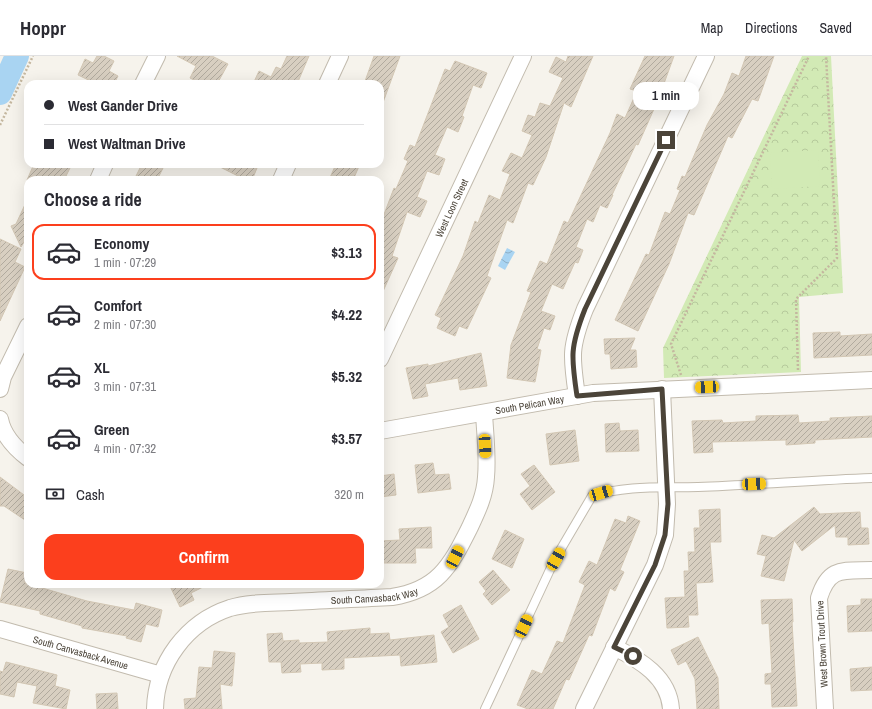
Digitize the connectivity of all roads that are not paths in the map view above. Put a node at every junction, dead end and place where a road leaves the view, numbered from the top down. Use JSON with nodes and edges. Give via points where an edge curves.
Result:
{"nodes":[{"id":1,"x":157,"y":56,"type":"edge"},
{"id":2,"x":340,"y":56,"type":"edge"},
{"id":3,"x":523,"y":56,"type":"edge"},
{"id":4,"x":706,"y":56,"type":"edge"},
{"id":5,"x":146,"y":80,"type":"edge"},
{"id":6,"x":329,"y":80,"type":"edge"},
{"id":7,"x":24,"y":335,"type":"edge"},
{"id":8,"x":384,"y":351,"type":"edge"},
{"id":9,"x":872,"y":380,"type":"edge"},
{"id":10,"x":0,"y":389,"type":"edge"},
{"id":11,"x":662,"y":389,"type":"junction"},
{"id":12,"x":577,"y":396,"type":"junction"},
{"id":13,"x":484,"y":413,"type":"junction"},
{"id":14,"x":0,"y":419,"type":"edge"},
{"id":15,"x":384,"y":431,"type":"edge"},
{"id":16,"x":24,"y":455,"type":"edge"},
{"id":17,"x":872,"y":478,"type":"edge"},
{"id":18,"x":666,"y":486,"type":"junction"},
{"id":19,"x":872,"y":570,"type":"edge"},
{"id":20,"x":0,"y":629,"type":"edge"},
{"id":21,"x":614,"y":647,"type":"junction"},
{"id":22,"x":161,"y":675,"type":"junction"},
{"id":23,"x":155,"y":709,"type":"edge"},
{"id":24,"x":485,"y":709,"type":"edge"},
{"id":25,"x":584,"y":709,"type":"edge"},
{"id":26,"x":671,"y":709,"type":"edge"},
{"id":27,"x":826,"y":709,"type":"edge"}],
"edges":[{"from":1,"to":5,"type":"street"},
{"from":2,"to":6,"type":"street"},
{"from":3,"to":8,"type":"street","name":"West Loon Street"},
{"from":4,"to":12,"type":"street","via":[[585,309],[572,348]]},
{"from":7,"to":10,"type":"street"},
{"from":9,"to":11,"type":"street","name":"South Pelican Way"},
{"from":11,"to":12,"type":"street","name":"South Pelican Way"},
{"from":11,"to":18,"type":"street"},
{"from":12,"to":13,"type":"street","name":"South Pelican Way"},
{"from":13,"to":15,"type":"street","name":"South Pelican Way"},
{"from":13,"to":22,"type":"street","name":"South Canvasback Way","via":[[487,476],[485,492],[455,557],[435,580],[422,589],[392,597],[247,604],[231,608],[217,613],[191,631],[171,655]]},
{"from":14,"to":16,"type":"street","via":[[7,437]]},
{"from":17,"to":18,"type":"lane","via":[[696,487]]},
{"from":18,"to":21,"type":"street","via":[[667,520],[661,551]]},
{"from":18,"to":24,"type":"lane","via":[[611,490],[592,496],[556,559]]},
{"from":19,"to":27,"type":"street","name":"West Brown Trout Drive","via":[[843,571],[835,574],[827,579],[819,598]]},
{"from":20,"to":22,"type":"street","name":"South Canvasback Avenue"},
{"from":21,"to":25,"type":"street"},
{"from":21,"to":26,"type":"street","via":[[646,665],[657,676],[665,689]]},
{"from":22,"to":23,"type":"street","name":"South Canvasback Way"}]}
